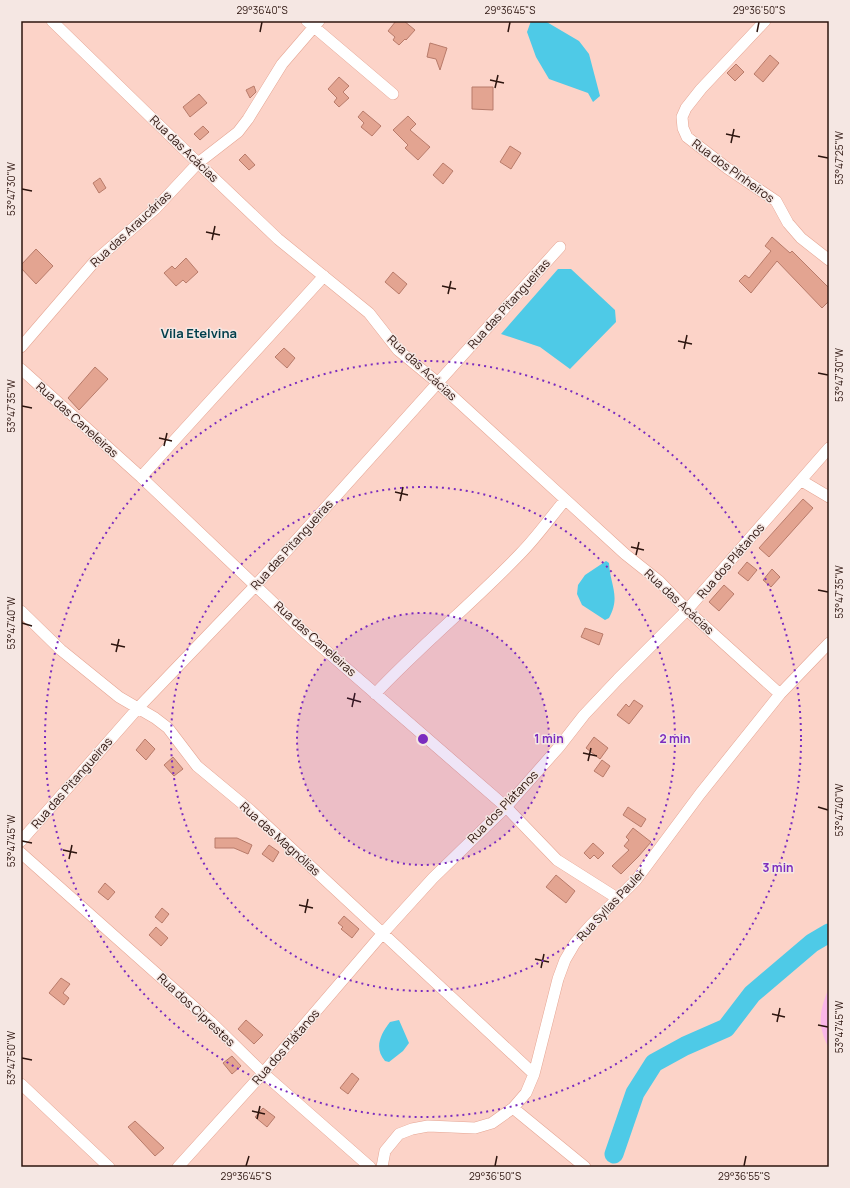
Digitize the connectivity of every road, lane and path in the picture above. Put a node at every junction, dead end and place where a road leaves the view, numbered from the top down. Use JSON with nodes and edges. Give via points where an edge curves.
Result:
{"nodes":[{"id":1,"x":52,"y":21,"type":"edge"},
{"id":2,"x":765,"y":21,"type":"edge"},
{"id":3,"x":314,"y":23,"type":"edge"},
{"id":4,"x":393,"y":94,"type":"dead end"},
{"id":5,"x":198,"y":163,"type":"junction"},
{"id":6,"x":560,"y":247,"type":"dead end"},
{"id":7,"x":829,"y":260,"type":"edge"},
{"id":8,"x":324,"y":276,"type":"junction"},
{"id":9,"x":21,"y":347,"type":"edge"},
{"id":10,"x":21,"y":369,"type":"edge"},
{"id":11,"x":438,"y":383,"type":"junction"},
{"id":12,"x":829,"y":448,"type":"edge"},
{"id":13,"x":141,"y":477,"type":"junction"},
{"id":14,"x":802,"y":481,"type":"junction"},
{"id":15,"x":829,"y":497,"type":"edge"},
{"id":16,"x":565,"y":500,"type":"junction"},
{"id":17,"x":256,"y":585,"type":"junction"},
{"id":18,"x":688,"y":610,"type":"junction"},
{"id":19,"x":21,"y":611,"type":"edge"},
{"id":20,"x":829,"y":642,"type":"edge"},
{"id":21,"x":375,"y":694,"type":"junction"},
{"id":22,"x":780,"y":694,"type":"junction"},
{"id":23,"x":138,"y":708,"type":"junction"},
{"id":24,"x":506,"y":807,"type":"junction"},
{"id":25,"x":21,"y":841,"type":"edge"},
{"id":26,"x":21,"y":853,"type":"edge"},
{"id":27,"x":617,"y":898,"type":"junction"},
{"id":28,"x":383,"y":933,"type":"junction"},
{"id":29,"x":264,"y":1073,"type":"junction"},
{"id":30,"x":534,"y":1074,"type":"junction"},
{"id":31,"x":21,"y":1084,"type":"edge"},
{"id":32,"x":513,"y":1108,"type":"junction"},
{"id":33,"x":109,"y":1167,"type":"edge"},
{"id":34,"x":178,"y":1167,"type":"edge"},
{"id":35,"x":370,"y":1167,"type":"edge"},
{"id":36,"x":382,"y":1167,"type":"edge"},
{"id":37,"x":585,"y":1167,"type":"edge"}],
"edges":[{"from":1,"to":5,"type":"street","name":"Rua das Acácias"},
{"from":2,"to":7,"type":"street","name":"Rua dos Pinheiros","via":[[686,108],[682,117],[683,128],[688,138],[776,201],[788,223],[801,238]]},
{"from":3,"to":4,"type":"street"},
{"from":3,"to":5,"type":"street","name":"Rua das Araucárias","via":[[282,64],[238,132]]},
{"from":5,"to":8,"type":"street","name":"Rua das Acácias","via":[[278,238]]},
{"from":5,"to":9,"type":"street","name":"Rua das Araucárias","via":[[156,208],[95,261]]},
{"from":6,"to":11,"type":"street","name":"Rua das Pitangueiras"},
{"from":8,"to":11,"type":"street","name":"Rua das Acácias","via":[[369,313],[398,350]]},
{"from":8,"to":13,"type":"street"},
{"from":10,"to":13,"type":"street","name":"Rua das Caneleiras"},
{"from":11,"to":16,"type":"street","name":"Rua das Acácias"},
{"from":11,"to":17,"type":"street","name":"Rua das Pitangueiras"},
{"from":12,"to":14,"type":"street","name":"Rua dos Plátanos"},
{"from":13,"to":17,"type":"street","name":"Rua das Caneleiras"},
{"from":14,"to":15,"type":"street"},
{"from":14,"to":18,"type":"street","name":"Rua dos Plátanos"},
{"from":16,"to":18,"type":"street","name":"Rua das Acácias","via":[[625,554],[660,581]]},
{"from":16,"to":21,"type":"street","via":[[521,553],[408,659]]},
{"from":17,"to":21,"type":"street","name":"Rua das Caneleiras","via":[[301,629]]},
{"from":17,"to":23,"type":"street","name":"Rua das Pitangueiras"},
{"from":18,"to":22,"type":"street","name":"Rua das Acácias"},
{"from":18,"to":24,"type":"street","name":"Rua dos Plátanos","via":[[584,715]]},
{"from":19,"to":23,"type":"street","name":"Rua das Magnólias","via":[[60,650],[119,697]]},
{"from":20,"to":22,"type":"street","name":"Rua Syllas Pauler"},
{"from":21,"to":24,"type":"street","name":"Rua das Caneleiras"},
{"from":22,"to":27,"type":"street","name":"Rua Syllas Pauler","via":[[700,794],[649,864]]},
{"from":23,"to":25,"type":"street","name":"Rua das Pitangueiras"},
{"from":23,"to":28,"type":"street","name":"Rua das Magnólias","via":[[168,728],[197,766],[250,810]]},
{"from":24,"to":27,"type":"street","name":"Rua das Caneleiras","via":[[557,860]]},
{"from":24,"to":28,"type":"street","name":"Rua dos Plátanos","via":[[433,878]]},
{"from":26,"to":29,"type":"street","name":"Rua dos Ciprestes","via":[[211,1022]]},
{"from":27,"to":30,"type":"street","name":"Rua Syllas Pauler","via":[[585,931],[565,960]]},
{"from":28,"to":29,"type":"street","name":"Rua dos Plátanos"},
{"from":28,"to":30,"type":"street","name":"Rua das Magnólias"},
{"from":29,"to":34,"type":"street","name":"Rua dos Plátanos"},
{"from":29,"to":35,"type":"street","name":"Rua dos Ciprestes"},
{"from":30,"to":32,"type":"street","name":"Rua Syllas Pauler","via":[[526,1093]]},
{"from":31,"to":33,"type":"street"},
{"from":32,"to":36,"type":"street","name":"Rua Syllas Pauler","via":[[492,1123],[475,1128],[428,1126],[399,1134],[385,1151]]},
{"from":32,"to":37,"type":"street"}]}
